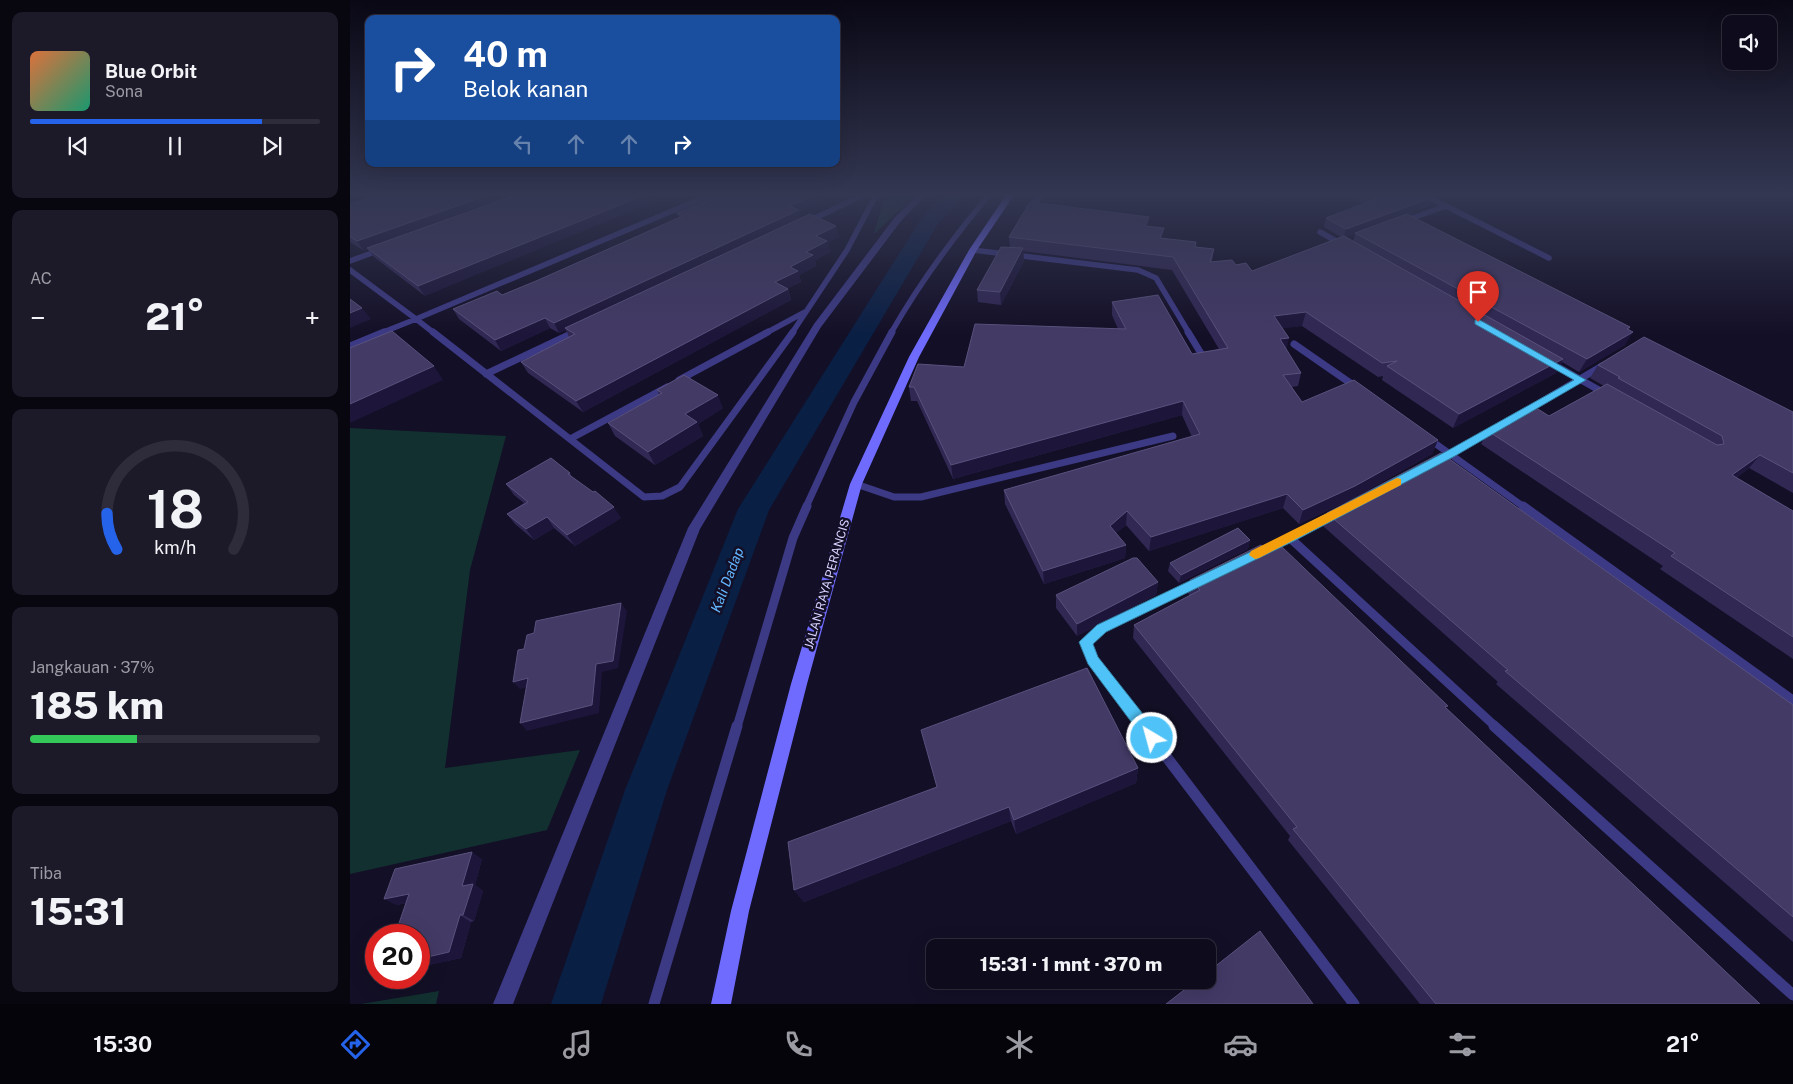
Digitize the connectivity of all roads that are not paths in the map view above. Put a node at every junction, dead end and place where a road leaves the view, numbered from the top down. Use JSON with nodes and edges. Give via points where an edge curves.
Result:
{"nodes":[{"id":1,"x":599,"y":242,"type":"edge"},
{"id":2,"x":851,"y":242,"type":"edge"},
{"id":3,"x":881,"y":242,"type":"edge"},
{"id":4,"x":952,"y":242,"type":"edge"},
{"id":5,"x":978,"y":242,"type":"edge"},
{"id":6,"x":1337,"y":242,"type":"edge"},
{"id":7,"x":1347,"y":242,"type":"edge"},
{"id":8,"x":1517,"y":242,"type":"edge"},
{"id":9,"x":1341,"y":244,"type":"junction"},
{"id":10,"x":386,"y":248,"type":"edge"},
{"id":11,"x":1350,"y":249,"type":"edge"},
{"id":12,"x":973,"y":250,"type":"junction"},
{"id":13,"x":1549,"y":258,"type":"dead end"},
{"id":14,"x":350,"y":261,"type":"edge"},
{"id":15,"x":350,"y":270,"type":"edge"},
{"id":16,"x":807,"y":310,"type":"junction"},
{"id":17,"x":416,"y":319,"type":"junction"},
{"id":18,"x":585,"y":327,"type":"edge"},
{"id":19,"x":1294,"y":344,"type":"dead end"},
{"id":20,"x":350,"y":346,"type":"edge"},
{"id":21,"x":1202,"y":355,"type":"edge"},
{"id":22,"x":1546,"y":360,"type":"edge"},
{"id":23,"x":1606,"y":364,"type":"edge"},
{"id":24,"x":486,"y":374,"type":"junction"},
{"id":25,"x":1581,"y":380,"type":"junction"},
{"id":26,"x":1365,"y":393,"type":"edge"},
{"id":27,"x":1615,"y":400,"type":"edge"},
{"id":28,"x":1520,"y":414,"type":"edge"},
{"id":29,"x":1503,"y":424,"type":"edge"},
{"id":30,"x":1420,"y":432,"type":"edge"},
{"id":31,"x":1173,"y":436,"type":"dead end"},
{"id":32,"x":570,"y":439,"type":"junction"},
{"id":33,"x":1451,"y":454,"type":"junction"},
{"id":34,"x":1434,"y":463,"type":"edge"},
{"id":35,"x":856,"y":484,"type":"junction"},
{"id":36,"x":1341,"y":511,"type":"edge"},
{"id":37,"x":1290,"y":538,"type":"junction"},
{"id":38,"x":1245,"y":560,"type":"edge"},
{"id":39,"x":1209,"y":577,"type":"edge"},
{"id":40,"x":1793,"y":700,"type":"edge"},
{"id":41,"x":1793,"y":995,"type":"edge"},
{"id":42,"x":503,"y":1004,"type":"edge"},
{"id":43,"x":654,"y":1004,"type":"edge"},
{"id":44,"x":721,"y":1004,"type":"edge"},
{"id":45,"x":1354,"y":1004,"type":"edge"}],
"edges":[{"from":1,"to":17,"type":"lane"},
{"from":2,"to":16,"type":"lane"},
{"from":3,"to":42,"type":"street","via":[[817,326],[694,528]]},
{"from":4,"to":43,"type":"lane","via":[[916,292],[871,371],[793,538]]},
{"from":5,"to":12,"type":"street","name":"JALAN RAYA PERANCIS"},
{"from":6,"to":9,"type":"lane"},
{"from":7,"to":9,"type":"lane"},
{"from":8,"to":13,"type":"lane"},
{"from":9,"to":11,"type":"lane"},
{"from":10,"to":14,"type":"lane"},
{"from":12,"to":21,"type":"lane","via":[[1151,274]]},
{"from":12,"to":35,"type":"street","name":"JALAN RAYA PERANCIS","via":[[914,357]]},
{"from":15,"to":17,"type":"lane"},
{"from":16,"to":32,"type":"lane"},
{"from":16,"to":32,"type":"lane","via":[[680,487],[662,496],[644,497]]},
{"from":17,"to":20,"type":"lane"},
{"from":17,"to":24,"type":"lane"},
{"from":18,"to":24,"type":"lane"},
{"from":19,"to":26,"type":"lane"},
{"from":22,"to":25,"type":"lane"},
{"from":23,"to":25,"type":"lane"},
{"from":24,"to":32,"type":"lane"},
{"from":25,"to":27,"type":"lane"},
{"from":25,"to":28,"type":"lane"},
{"from":29,"to":33,"type":"lane"},
{"from":30,"to":33,"type":"lane"},
{"from":31,"to":35,"type":"lane","via":[[921,497],[894,498]]},
{"from":33,"to":34,"type":"lane"},
{"from":33,"to":40,"type":"lane"},
{"from":35,"to":44,"type":"street","name":"JALAN RAYA PERANCIS","via":[[799,684],[740,911]]},
{"from":36,"to":37,"type":"lane"},
{"from":37,"to":38,"type":"lane"},
{"from":37,"to":41,"type":"lane"},
{"from":39,"to":45,"type":"lane","via":[[1101,629],[1086,642],[1093,660]]}]}
